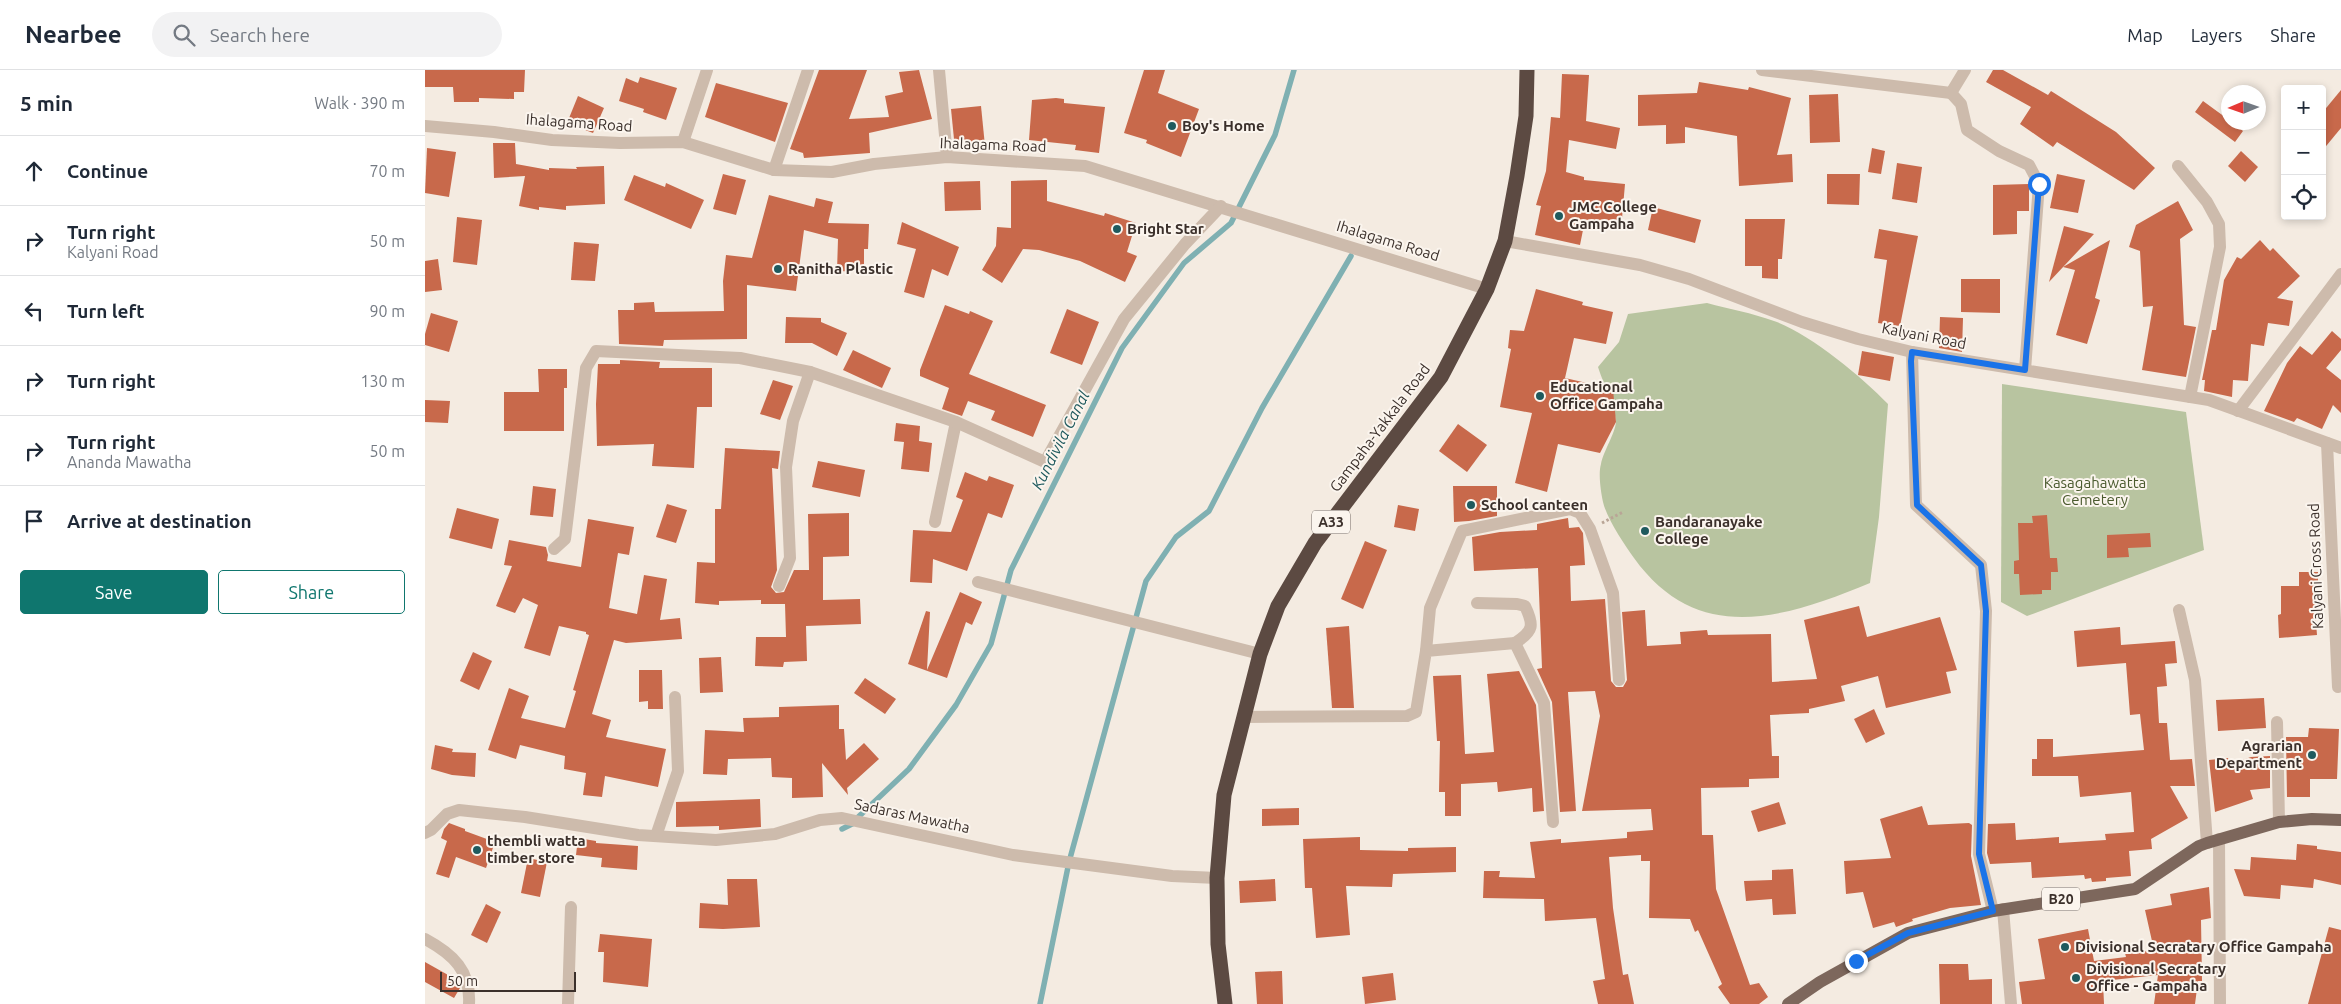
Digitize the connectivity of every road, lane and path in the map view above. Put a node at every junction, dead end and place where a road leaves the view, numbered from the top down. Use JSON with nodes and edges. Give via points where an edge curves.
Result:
{"nodes":[{"id":1,"x":707,"y":70,"type":"edge"},
{"id":2,"x":808,"y":70,"type":"edge"},
{"id":3,"x":939,"y":70,"type":"edge"},
{"id":4,"x":1527,"y":70,"type":"edge"},
{"id":5,"x":1762,"y":70,"type":"edge"},
{"id":6,"x":1965,"y":70,"type":"edge"},
{"id":7,"x":1951,"y":93,"type":"junction"},
{"id":8,"x":425,"y":126,"type":"edge"},
{"id":9,"x":683,"y":142,"type":"junction"},
{"id":10,"x":947,"y":157,"type":"junction"},
{"id":11,"x":2178,"y":166,"type":"dead end"},
{"id":12,"x":774,"y":170,"type":"junction"},
{"id":13,"x":1221,"y":206,"type":"junction"},
{"id":14,"x":1505,"y":241,"type":"junction"},
{"id":15,"x":2341,"y":274,"type":"edge"},
{"id":16,"x":1487,"y":289,"type":"junction"},
{"id":17,"x":1912,"y":352,"type":"junction"},
{"id":18,"x":2025,"y":370,"type":"junction"},
{"id":19,"x":809,"y":372,"type":"junction"},
{"id":20,"x":2190,"y":397,"type":"junction"},
{"id":21,"x":2238,"y":411,"type":"junction"},
{"id":22,"x":956,"y":422,"type":"junction"},
{"id":23,"x":2327,"y":443,"type":"junction"},
{"id":24,"x":2341,"y":448,"type":"edge"},
{"id":25,"x":1623,"y":512,"type":"dead end"},
{"id":26,"x":935,"y":522,"type":"dead end"},
{"id":27,"x":1590,"y":529,"type":"junction"},
{"id":28,"x":554,"y":549,"type":"dead end"},
{"id":29,"x":978,"y":582,"type":"dead end"},
{"id":30,"x":779,"y":586,"type":"dead end"},
{"id":31,"x":1477,"y":603,"type":"dead end"},
{"id":32,"x":2179,"y":610,"type":"dead end"},
{"id":33,"x":1515,"y":643,"type":"junction"},
{"id":34,"x":1426,"y":651,"type":"junction"},
{"id":35,"x":1260,"y":654,"type":"junction"},
{"id":36,"x":1619,"y":680,"type":"dead end"},
{"id":37,"x":2338,"y":687,"type":"dead end"},
{"id":38,"x":675,"y":697,"type":"dead end"},
{"id":39,"x":1243,"y":717,"type":"junction"},
{"id":40,"x":2277,"y":722,"type":"dead end"},
{"id":41,"x":2341,"y":820,"type":"edge"},
{"id":42,"x":1553,"y":822,"type":"dead end"},
{"id":43,"x":2279,"y":822,"type":"junction"},
{"id":44,"x":425,"y":833,"type":"edge"},
{"id":45,"x":656,"y":836,"type":"junction"},
{"id":46,"x":2213,"y":841,"type":"junction"},
{"id":47,"x":1217,"y":878,"type":"junction"},
{"id":48,"x":571,"y":906,"type":"dead end"},
{"id":49,"x":1998,"y":910,"type":"junction"},
{"id":50,"x":425,"y":940,"type":"edge"},
{"id":51,"x":469,"y":1004,"type":"edge"},
{"id":52,"x":568,"y":1004,"type":"edge"},
{"id":53,"x":1225,"y":1004,"type":"edge"},
{"id":54,"x":1787,"y":1004,"type":"edge"},
{"id":55,"x":2011,"y":1004,"type":"edge"},
{"id":56,"x":2220,"y":1004,"type":"edge"}],
"edges":[{"from":1,"to":9,"type":"street"},
{"from":2,"to":12,"type":"street"},
{"from":3,"to":10,"type":"street"},
{"from":4,"to":14,"type":"highway","name":"Gampaha-Yakkala Road","number":"A33","via":[[1526,116]]},
{"from":5,"to":7,"type":"street"},
{"from":6,"to":7,"type":"street"},
{"from":7,"to":18,"type":"street","via":[[1961,104],[1967,130],[1999,151],[2029,165],[2039,184]]},
{"from":8,"to":9,"type":"street","name":"Ihalagama Road","via":[[552,140]]},
{"from":9,"to":12,"type":"street","name":"Ihalagama Road"},
{"from":10,"to":12,"type":"street","name":"Ihalagama Road","via":[[873,164],[832,172]]},
{"from":10,"to":13,"type":"street","name":"Ihalagama Road","via":[[1085,166]]},
{"from":11,"to":20,"type":"street","via":[[2207,202],[2219,224],[2220,247]]},
{"from":13,"to":16,"type":"street","name":"Ihalagama Road"},
{"from":13,"to":22,"type":"street","via":[[1124,318],[1045,462]]},
{"from":14,"to":16,"type":"highway","name":"Gampaha-Yakkala Road","number":"A33"},
{"from":14,"to":17,"type":"street","name":"Kalyani Road","via":[[1640,265],[1689,279],[1802,322]]},
{"from":15,"to":21,"type":"street"},
{"from":16,"to":35,"type":"highway","name":"Gampaha-Yakkala Road","number":"A33","via":[[1441,377],[1315,544],[1278,606]]},
{"from":17,"to":18,"type":"street","name":"Kalyani Road"},
{"from":17,"to":49,"type":"street","via":[[1917,505],[1981,565],[1986,611],[1979,854]]},
{"from":18,"to":20,"type":"street","name":"Kalyani Road"},
{"from":19,"to":22,"type":"street"},
{"from":19,"to":28,"type":"street","via":[[741,358],[596,351],[586,368],[565,539]]},
{"from":19,"to":30,"type":"street","via":[[793,421],[786,467],[791,558]]},
{"from":20,"to":21,"type":"street","name":"Kalyani Road"},
{"from":21,"to":23,"type":"street","name":"Kalyani Road"},
{"from":22,"to":26,"type":"street"},
{"from":23,"to":24,"type":"street","name":"Kalyani Road"},
{"from":23,"to":37,"type":"street","name":"Kalyani Cross Road"},
{"from":25,"to":27,"type":"path"},
{"from":27,"to":34,"type":"street","via":[[1580,513],[1570,509],[1462,531],[1430,608]]},
{"from":27,"to":36,"type":"street","via":[[1613,593]]},
{"from":29,"to":35,"type":"street"},
{"from":31,"to":33,"type":"street","via":[[1525,606],[1531,628],[1528,635]]},
{"from":32,"to":46,"type":"street","via":[[2195,680]]},
{"from":33,"to":34,"type":"street"},
{"from":33,"to":42,"type":"street","via":[[1544,702]]},
{"from":34,"to":39,"type":"street","via":[[1416,712],[1407,716]]},
{"from":35,"to":39,"type":"highway","name":"Gampaha-Yakkala Road","number":"A33"},
{"from":38,"to":45,"type":"street","via":[[678,771]]},
{"from":39,"to":47,"type":"highway","name":"Gampaha-Yakkala Road","number":"A33","via":[[1224,794]]},
{"from":40,"to":43,"type":"street"},
{"from":41,"to":43,"type":"main road","number":"B20"},
{"from":43,"to":46,"type":"main road","number":"B20"},
{"from":44,"to":45,"type":"street","name":"Sadaras Mawatha","via":[[447,814],[459,810]]},
{"from":45,"to":47,"type":"street","name":"Sadaras Mawatha","via":[[716,840],[775,834],[820,820],[842,818],[1013,855],[1172,876]]},
{"from":46,"to":49,"type":"main road","number":"B20","via":[[2199,846],[2135,889]]},
{"from":46,"to":56,"type":"street"},
{"from":47,"to":53,"type":"highway","name":"Gampaha-Yakkala Road","number":"A33","via":[[1218,944]]},
{"from":48,"to":52,"type":"street"},
{"from":49,"to":54,"type":"main road","number":"B20","via":[[1908,933],[1834,973]]},
{"from":49,"to":55,"type":"street"},
{"from":50,"to":51,"type":"street","via":[[453,958],[465,973],[470,990]]}]}
